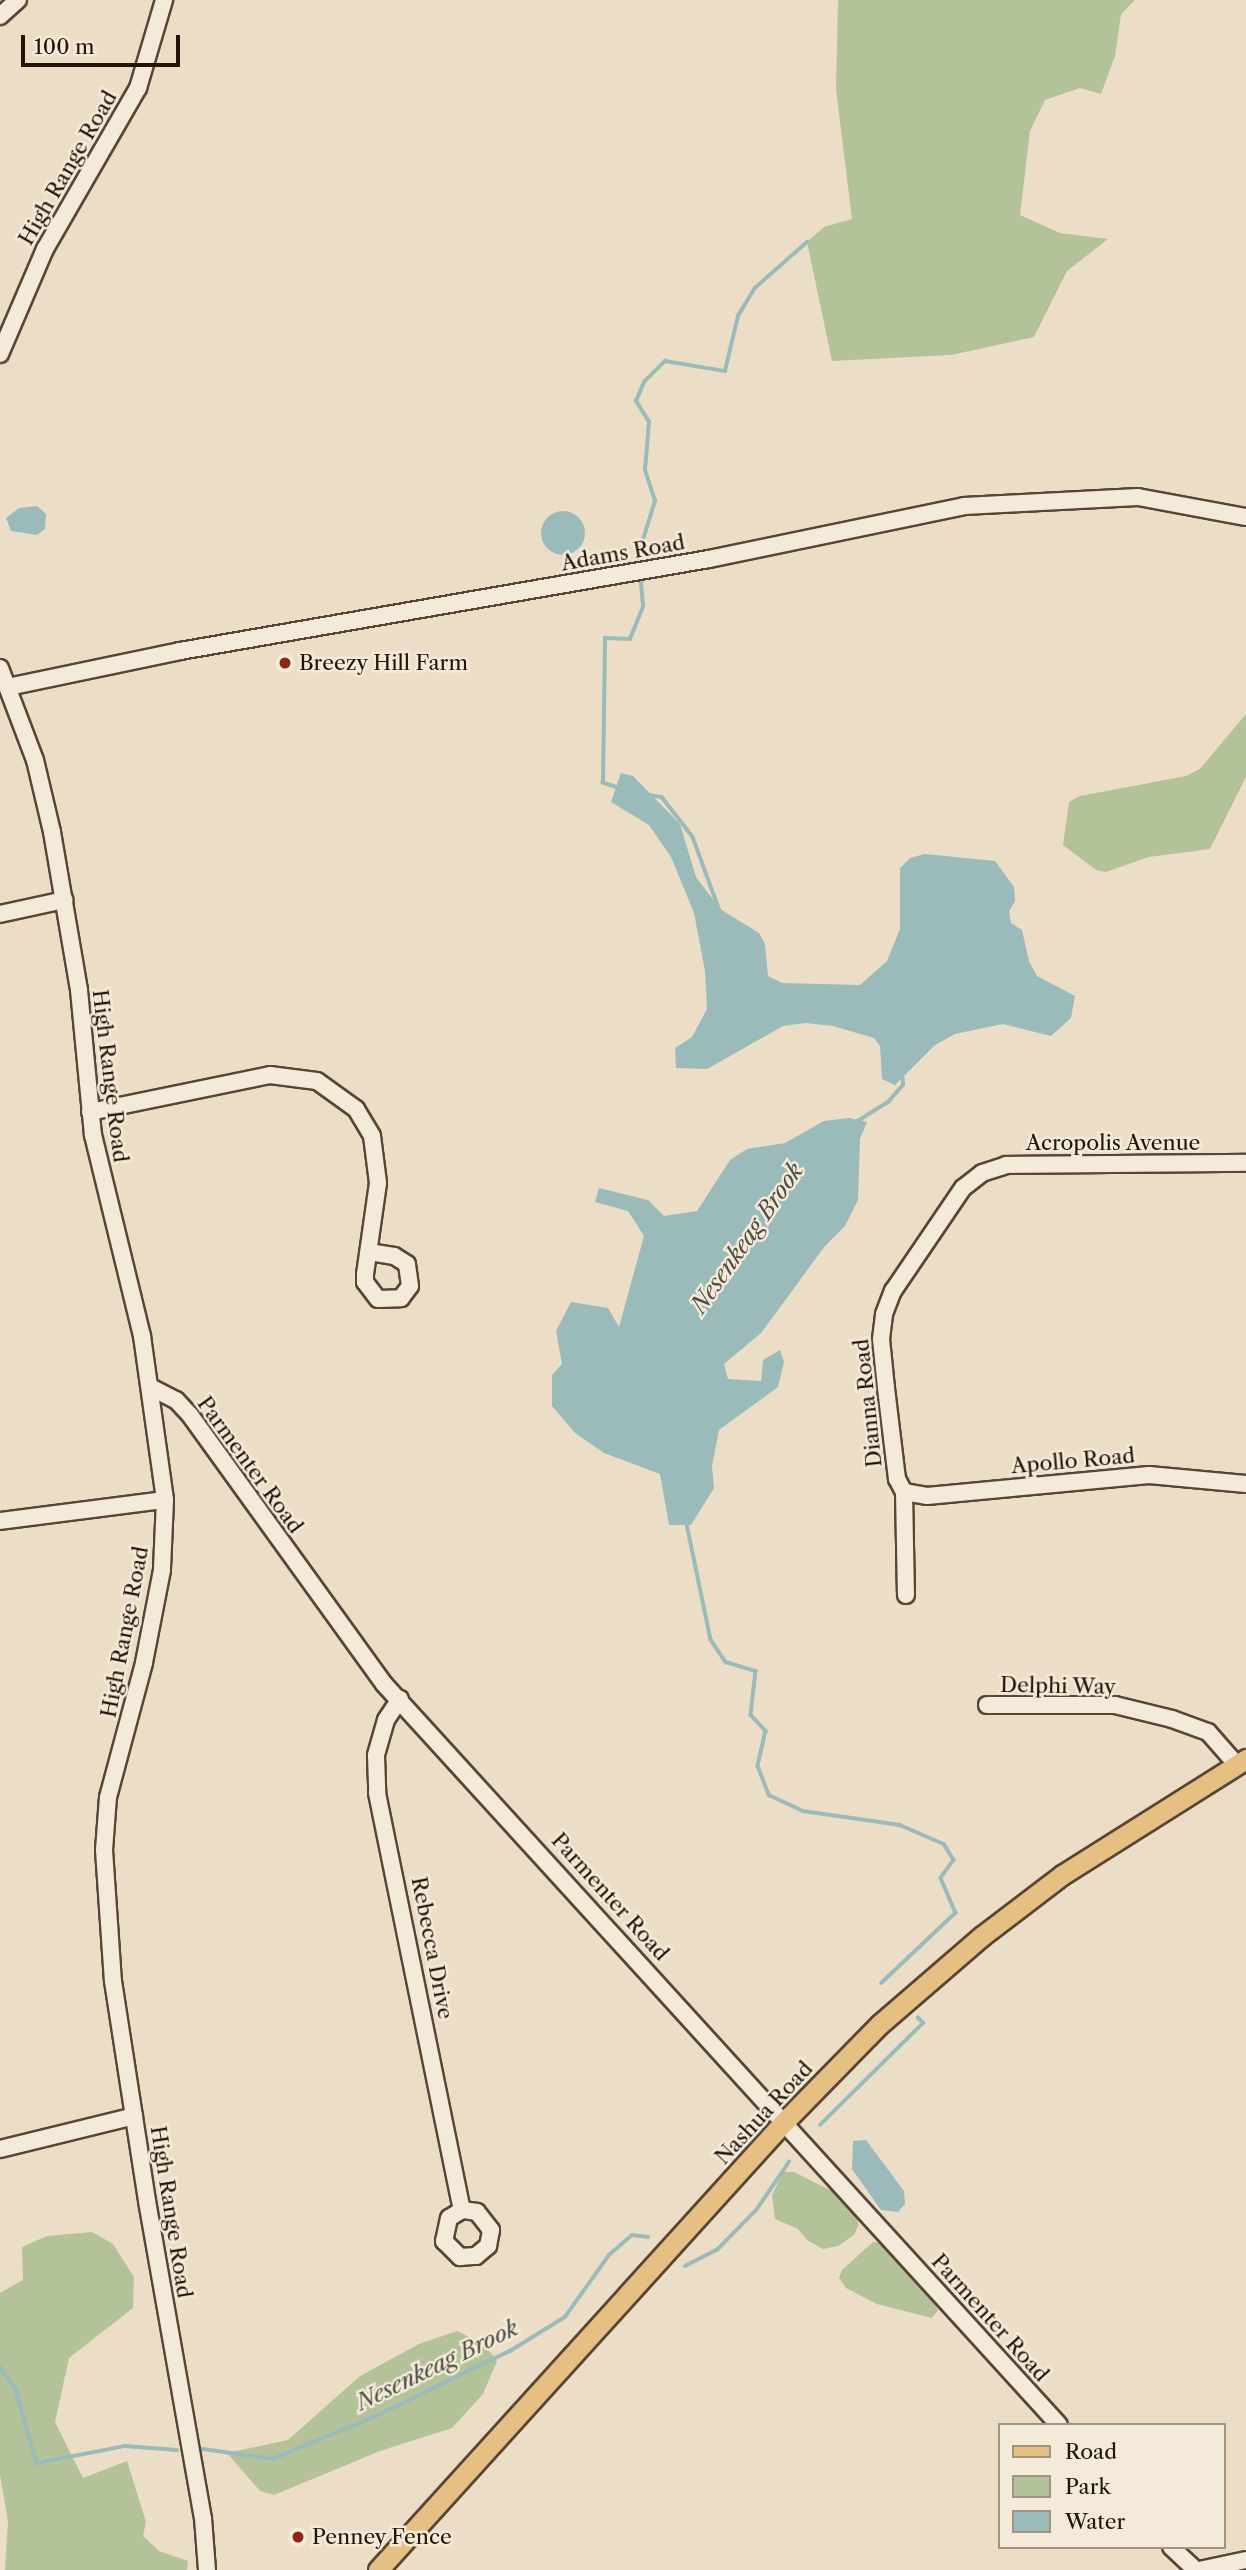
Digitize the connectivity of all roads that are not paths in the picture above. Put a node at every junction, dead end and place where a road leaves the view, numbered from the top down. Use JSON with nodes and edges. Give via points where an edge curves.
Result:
{"nodes":[{"id":1,"x":18,"y":0,"type":"edge"},
{"id":2,"x":164,"y":0,"type":"edge"},
{"id":3,"x":0,"y":16,"type":"edge"},
{"id":4,"x":0,"y":354,"type":"edge"},
{"id":5,"x":1246,"y":517,"type":"edge"},
{"id":6,"x":0,"y":668,"type":"edge"},
{"id":7,"x":8,"y":687,"type":"junction"},
{"id":8,"x":64,"y":900,"type":"junction"},
{"id":9,"x":0,"y":914,"type":"edge"},
{"id":10,"x":90,"y":1112,"type":"junction"},
{"id":11,"x":1246,"y":1163,"type":"edge"},
{"id":12,"x":982,"y":1173,"type":"joint"},
{"id":13,"x":368,"y":1252,"type":"dead end"},
{"id":14,"x":150,"y":1387,"type":"junction"},
{"id":15,"x":1246,"y":1484,"type":"edge"},
{"id":16,"x":904,"y":1492,"type":"junction"},
{"id":17,"x":164,"y":1500,"type":"junction"},
{"id":18,"x":0,"y":1521,"type":"edge"},
{"id":19,"x":906,"y":1595,"type":"dead end"},
{"id":20,"x":400,"y":1699,"type":"junction"},
{"id":21,"x":987,"y":1705,"type":"dead end"},
{"id":22,"x":1241,"y":1762,"type":"edge"},
{"id":23,"x":134,"y":2116,"type":"junction"},
{"id":24,"x":782,"y":2124,"type":"junction"},
{"id":25,"x":0,"y":2149,"type":"edge"},
{"id":26,"x":462,"y":2210,"type":"dead end"},
{"id":27,"x":1057,"y":2423,"type":"edge"},
{"id":28,"x":1173,"y":2549,"type":"edge"},
{"id":29,"x":1246,"y":2560,"type":"edge"},
{"id":30,"x":207,"y":2570,"type":"edge"},
{"id":31,"x":378,"y":2570,"type":"edge"},
{"id":32,"x":1198,"y":2570,"type":"edge"}],
"edges":[{"from":1,"to":3,"type":"street"},
{"from":2,"to":4,"type":"street","name":"High Range Road","via":[[138,88],[45,249]]},
{"from":5,"to":7,"type":"street","name":"Adams Road","via":[[1138,497],[964,506],[709,559],[180,651]]},
{"from":6,"to":7,"type":"street","name":"High Range Road"},
{"from":7,"to":8,"type":"street","name":"High Range Road","via":[[35,760]]},
{"from":8,"to":9,"type":"street"},
{"from":8,"to":10,"type":"street","name":"High Range Road","via":[[84,1026]]},
{"from":10,"to":13,"type":"street","via":[[270,1075],[317,1081],[356,1109],[377,1152],[378,1183]]},
{"from":10,"to":14,"type":"street","name":"High Range Road"},
{"from":11,"to":12,"type":"street","name":"Acropolis Avenue","via":[[1006,1165]]},
{"from":12,"to":16,"type":"street","name":"Dianna Road","via":[[955,1197],[893,1291],[884,1314],[881,1339],[886,1388],[897,1479]]},
{"from":14,"to":17,"type":"street","name":"High Range Road"},
{"from":14,"to":20,"type":"street","name":"Parmenter Road","via":[[184,1407],[346,1636]]},
{"from":15,"to":16,"type":"street","name":"Apollo Road","via":[[1149,1475],[927,1496]]},
{"from":16,"to":19,"type":"street","name":"Dianna Road"},
{"from":17,"to":18,"type":"street"},
{"from":17,"to":23,"type":"street","name":"High Range Road","via":[[162,1570],[144,1663],[108,1797],[104,1844],[114,1981]]},
{"from":20,"to":24,"type":"street","name":"Parmenter Road","via":[[731,2060]]},
{"from":20,"to":26,"type":"street","name":"Rebecca Drive","via":[[386,1720],[376,1756],[377,1793]]},
{"from":21,"to":22,"type":"street","name":"Delphi Way","via":[[1115,1705],[1208,1732]]},
{"from":22,"to":24,"type":"main road","name":"Nashua Road","via":[[1102,1847],[982,1936],[880,2024]]},
{"from":23,"to":25,"type":"street"},
{"from":23,"to":30,"type":"street","name":"High Range Road","via":[[203,2518]]},
{"from":24,"to":27,"type":"street","name":"Parmenter Road"},
{"from":24,"to":31,"type":"main road","name":"Nashua Road"},
{"from":28,"to":32,"type":"street"},
{"from":29,"to":32,"type":"street"}]}
